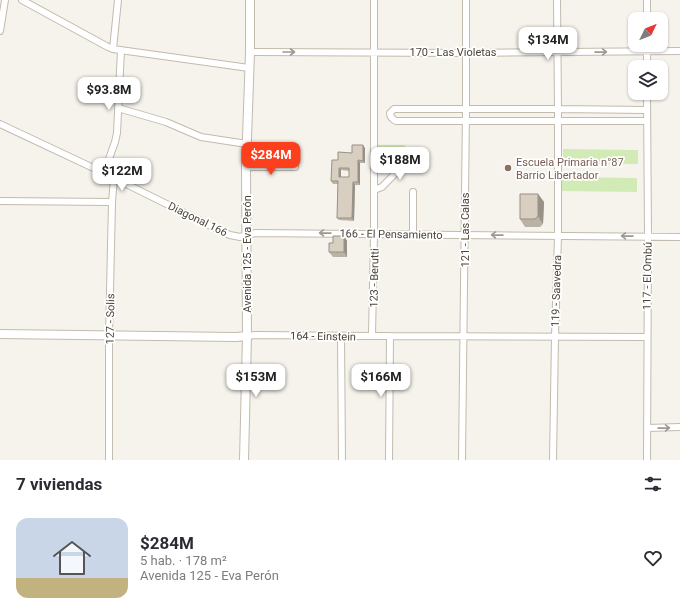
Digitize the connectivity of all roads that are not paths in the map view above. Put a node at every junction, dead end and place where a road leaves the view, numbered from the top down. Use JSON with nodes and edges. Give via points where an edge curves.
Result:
{"nodes":[{"id":1,"x":5,"y":0,"type":"edge"},
{"id":2,"x":22,"y":0,"type":"edge"},
{"id":3,"x":118,"y":0,"type":"edge"},
{"id":4,"x":250,"y":0,"type":"edge"},
{"id":5,"x":374,"y":0,"type":"edge"},
{"id":6,"x":466,"y":0,"type":"edge"},
{"id":7,"x":557,"y":0,"type":"edge"},
{"id":8,"x":647,"y":0,"type":"edge"},
{"id":9,"x":647,"y":12,"type":"edge"},
{"id":10,"x":0,"y":31,"type":"edge"},
{"id":11,"x":114,"y":49,"type":"junction"},
{"id":12,"x":628,"y":49,"type":"edge"},
{"id":13,"x":121,"y":50,"type":"junction"},
{"id":14,"x":668,"y":50,"type":"edge"},
{"id":15,"x":680,"y":51,"type":"edge"},
{"id":16,"x":250,"y":52,"type":"junction"},
{"id":17,"x":374,"y":52,"type":"junction"},
{"id":18,"x":557,"y":52,"type":"junction"},
{"id":19,"x":466,"y":53,"type":"junction"},
{"id":20,"x":249,"y":68,"type":"junction"},
{"id":21,"x":647,"y":100,"type":"edge"},
{"id":22,"x":118,"y":108,"type":"junction"},
{"id":23,"x":466,"y":109,"type":"junction"},
{"id":24,"x":558,"y":109,"type":"junction"},
{"id":25,"x":646,"y":110,"type":"junction"},
{"id":26,"x":466,"y":121,"type":"junction"},
{"id":27,"x":646,"y":121,"type":"junction"},
{"id":28,"x":558,"y":122,"type":"junction"},
{"id":29,"x":0,"y":124,"type":"edge"},
{"id":30,"x":247,"y":144,"type":"junction"},
{"id":31,"x":414,"y":154,"type":"dead end"},
{"id":32,"x":246,"y":167,"type":"junction"},
{"id":33,"x":295,"y":167,"type":"dead end"},
{"id":34,"x":104,"y":173,"type":"junction"},
{"id":35,"x":114,"y":178,"type":"junction"},
{"id":36,"x":374,"y":190,"type":"junction"},
{"id":37,"x":413,"y":192,"type":"dead end"},
{"id":38,"x":0,"y":201,"type":"edge"},
{"id":39,"x":112,"y":202,"type":"junction"},
{"id":40,"x":374,"y":234,"type":"junction"},
{"id":41,"x":413,"y":234,"type":"junction"},
{"id":42,"x":465,"y":235,"type":"junction"},
{"id":43,"x":247,"y":236,"type":"junction"},
{"id":44,"x":558,"y":236,"type":"junction"},
{"id":45,"x":648,"y":237,"type":"junction"},
{"id":46,"x":680,"y":237,"type":"edge"},
{"id":47,"x":0,"y":334,"type":"edge"},
{"id":48,"x":109,"y":335,"type":"junction"},
{"id":49,"x":247,"y":336,"type":"junction"},
{"id":50,"x":341,"y":336,"type":"junction"},
{"id":51,"x":372,"y":336,"type":"junction"},
{"id":52,"x":390,"y":336,"type":"junction"},
{"id":53,"x":464,"y":336,"type":"junction"},
{"id":54,"x":555,"y":337,"type":"junction"},
{"id":55,"x":647,"y":337,"type":"junction"},
{"id":56,"x":680,"y":427,"type":"edge"},
{"id":57,"x":647,"y":428,"type":"junction"},
{"id":58,"x":109,"y":460,"type":"edge"},
{"id":59,"x":244,"y":460,"type":"edge"},
{"id":60,"x":342,"y":460,"type":"edge"},
{"id":61,"x":389,"y":460,"type":"edge"},
{"id":62,"x":462,"y":460,"type":"edge"},
{"id":63,"x":553,"y":460,"type":"edge"},
{"id":64,"x":647,"y":460,"type":"edge"}],
"edges":[{"from":1,"to":10,"type":"street"},
{"from":2,"to":11,"type":"street"},
{"from":3,"to":11,"type":"street"},
{"from":4,"to":16,"type":"street","name":"Avenida 125 - Eva Perón"},
{"from":5,"to":17,"type":"street","name":"123 - Berutti"},
{"from":6,"to":19,"type":"street","name":"121 - Las Calas"},
{"from":7,"to":18,"type":"street","name":"119 - Saavedra"},
{"from":8,"to":9,"type":"street"},
{"from":11,"to":13,"type":"street"},
{"from":18,"to":12,"type":"street","name":"170 - Las Violetas","one_way":true},
{"from":13,"to":20,"type":"street"},
{"from":13,"to":22,"type":"street"},
{"from":14,"to":15,"type":"street","name":"170 - Las Violetas"},
{"from":16,"to":17,"type":"street","name":"170 - Las Violetas","one_way":true},
{"from":16,"to":20,"type":"street","name":"Avenida 125 - Eva Perón"},
{"from":17,"to":19,"type":"street","name":"170 - Las Violetas"},
{"from":17,"to":36,"type":"street","name":"123 - Berutti"},
{"from":18,"to":19,"type":"street","name":"170 - Las Violetas"},
{"from":18,"to":24,"type":"street","name":"119 - Saavedra"},
{"from":19,"to":23,"type":"street","name":"121 - Las Calas"},
{"from":20,"to":30,"type":"street","name":"Avenida 125 - Eva Perón"},
{"from":21,"to":25,"type":"street","name":"117 - El Ombú"},
{"from":22,"to":30,"type":"street","via":[[172,124],[201,137]]},
{"from":22,"to":34,"type":"street","via":[[116,138]]},
{"from":23,"to":24,"type":"street"},
{"from":23,"to":26,"type":"street","name":"121 - Las Calas"},
{"from":23,"to":26,"type":"street","via":[[397,109],[390,113],[396,121]]},
{"from":24,"to":25,"type":"street"},
{"from":24,"to":28,"type":"street","name":"119 - Saavedra"},
{"from":25,"to":27,"type":"street","name":"117 - El Ombú"},
{"from":26,"to":28,"type":"street"},
{"from":26,"to":42,"type":"street","name":"121 - Las Calas"},
{"from":27,"to":28,"type":"street"},
{"from":27,"to":45,"type":"street","name":"117 - El Ombú"},
{"from":28,"to":44,"type":"street","name":"119 - Saavedra"},
{"from":29,"to":34,"type":"street","name":"Diagonal 166"},
{"from":30,"to":32,"type":"street","name":"Avenida 125 - Eva Perón"},
{"from":31,"to":36,"type":"street","via":[[382,187]]},
{"from":32,"to":33,"type":"street"},
{"from":32,"to":43,"type":"street","name":"Avenida 125 - Eva Perón"},
{"from":34,"to":35,"type":"street","name":"Diagonal 166"},
{"from":35,"to":39,"type":"street","name":"127 - Solis"},
{"from":35,"to":43,"type":"street","name":"Diagonal 166","via":[[223,232],[240,237]]},
{"from":36,"to":40,"type":"street","name":"123 - Berutti"},
{"from":37,"to":41,"type":"street"},
{"from":38,"to":39,"type":"street"},
{"from":39,"to":48,"type":"street","name":"127 - Solis"},
{"from":40,"to":41,"type":"street","name":"166 - El Pensamiento"},
{"from":40,"to":43,"type":"street","name":"166 - El Pensamiento","one_way":true,"via":[[256,232]]},
{"from":40,"to":51,"type":"street","name":"123 - Berutti"},
{"from":41,"to":42,"type":"street","name":"166 - El Pensamiento"},
{"from":44,"to":42,"type":"street","name":"166 - El Pensamiento","one_way":true},
{"from":42,"to":53,"type":"street","name":"121 - Las Calas"},
{"from":43,"to":49,"type":"street","name":"Avenida 125 - Eva Perón"},
{"from":45,"to":44,"type":"street","name":"166 - El Pensamiento","one_way":true},
{"from":44,"to":54,"type":"street","name":"119 - Saavedra"},
{"from":45,"to":46,"type":"street","name":"166 - El Pensamiento"},
{"from":45,"to":55,"type":"street","name":"117 - El Ombú"},
{"from":47,"to":48,"type":"street","name":"164 - Einstein"},
{"from":48,"to":49,"type":"street","name":"164 - Einstein","via":[[236,338]]},
{"from":48,"to":58,"type":"street","name":"127 - Solis"},
{"from":49,"to":50,"type":"street","name":"164 - Einstein"},
{"from":49,"to":59,"type":"street","name":"Avenida 125 - Eva Perón"},
{"from":50,"to":51,"type":"street","name":"164 - Einstein"},
{"from":50,"to":60,"type":"street"},
{"from":51,"to":52,"type":"street","name":"164 - Einstein"},
{"from":52,"to":53,"type":"street","name":"164 - Einstein"},
{"from":52,"to":61,"type":"street"},
{"from":53,"to":54,"type":"street","name":"164 - Einstein"},
{"from":53,"to":62,"type":"street","name":"121 - Las Calas"},
{"from":54,"to":55,"type":"street","name":"164 - Einstein"},
{"from":54,"to":63,"type":"street","name":"119 - Saavedra"},
{"from":55,"to":57,"type":"street","name":"117 - El Ombú"},
{"from":57,"to":56,"type":"street","one_way":true},
{"from":57,"to":64,"type":"street","name":"117 - El Ombú"}]}
